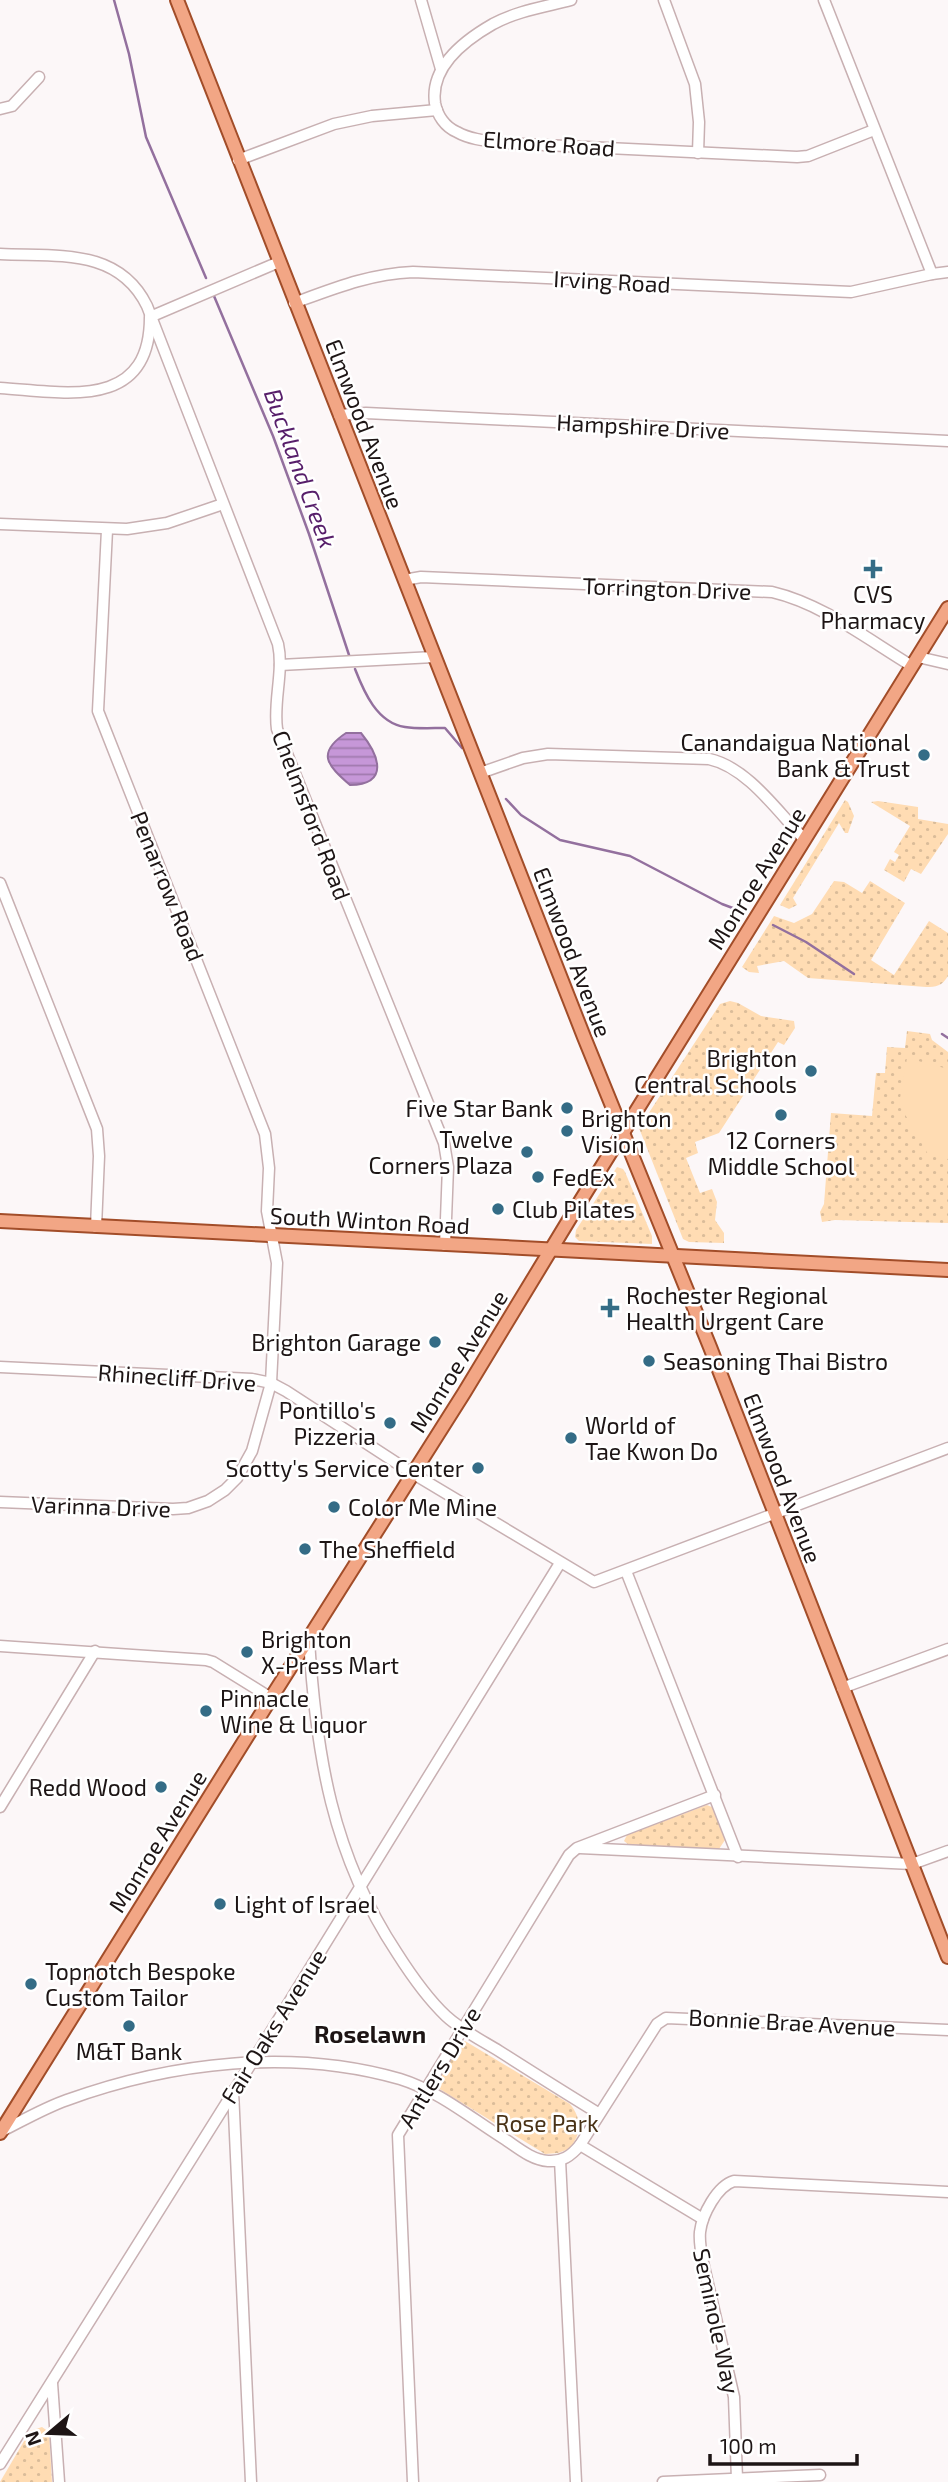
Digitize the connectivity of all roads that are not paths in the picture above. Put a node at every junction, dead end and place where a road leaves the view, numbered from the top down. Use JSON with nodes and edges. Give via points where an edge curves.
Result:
{"nodes":[{"id":1,"x":177,"y":0,"type":"edge"},
{"id":2,"x":421,"y":0,"type":"edge"},
{"id":3,"x":571,"y":0,"type":"edge"},
{"id":4,"x":664,"y":0,"type":"edge"},
{"id":5,"x":824,"y":0,"type":"edge"},
{"id":6,"x":441,"y":69,"type":"junction"},
{"id":7,"x":39,"y":77,"type":"dead end"},
{"id":8,"x":0,"y":109,"type":"edge"},
{"id":9,"x":437,"y":110,"type":"junction"},
{"id":10,"x":874,"y":130,"type":"junction"},
{"id":11,"x":698,"y":153,"type":"junction"},
{"id":12,"x":238,"y":160,"type":"junction"},
{"id":13,"x":0,"y":254,"type":"edge"},
{"id":14,"x":279,"y":262,"type":"junction"},
{"id":15,"x":948,"y":272,"type":"edge"},
{"id":16,"x":932,"y":274,"type":"junction"},
{"id":17,"x":295,"y":303,"type":"junction"},
{"id":18,"x":150,"y":317,"type":"junction"},
{"id":19,"x":0,"y":388,"type":"edge"},
{"id":20,"x":339,"y":415,"type":"junction"},
{"id":21,"x":948,"y":441,"type":"edge"},
{"id":22,"x":223,"y":505,"type":"junction"},
{"id":23,"x":0,"y":524,"type":"edge"},
{"id":24,"x":107,"y":530,"type":"junction"},
{"id":25,"x":404,"y":580,"type":"junction"},
{"id":26,"x":948,"y":608,"type":"edge"},
{"id":27,"x":434,"y":657,"type":"junction"},
{"id":28,"x":915,"y":662,"type":"junction"},
{"id":29,"x":948,"y":664,"type":"edge"},
{"id":30,"x":280,"y":665,"type":"junction"},
{"id":31,"x":480,"y":773,"type":"junction"},
{"id":32,"x":804,"y":839,"type":"junction"},
{"id":33,"x":0,"y":883,"type":"edge"},
{"id":34,"x":622,"y":1134,"type":"junction"},
{"id":35,"x":0,"y":1221,"type":"edge"},
{"id":36,"x":96,"y":1227,"type":"junction"},
{"id":37,"x":272,"y":1235,"type":"junction"},
{"id":38,"x":444,"y":1245,"type":"junction"},
{"id":39,"x":551,"y":1250,"type":"junction"},
{"id":40,"x":673,"y":1256,"type":"junction"},
{"id":41,"x":948,"y":1270,"type":"edge"},
{"id":42,"x":0,"y":1367,"type":"edge"},
{"id":43,"x":271,"y":1383,"type":"junction"},
{"id":44,"x":948,"y":1448,"type":"edge"},
{"id":45,"x":412,"y":1473,"type":"junction"},
{"id":46,"x":0,"y":1502,"type":"edge"},
{"id":47,"x":774,"y":1514,"type":"junction"},
{"id":48,"x":560,"y":1563,"type":"junction"},
{"id":49,"x":626,"y":1571,"type":"junction"},
{"id":50,"x":309,"y":1640,"type":"junction"},
{"id":51,"x":0,"y":1646,"type":"edge"},
{"id":52,"x":948,"y":1649,"type":"edge"},
{"id":53,"x":95,"y":1651,"type":"junction"},
{"id":54,"x":842,"y":1688,"type":"junction"},
{"id":55,"x":271,"y":1698,"type":"junction"},
{"id":56,"x":715,"y":1795,"type":"junction"},
{"id":57,"x":0,"y":1807,"type":"edge"},
{"id":58,"x":577,"y":1848,"type":"junction"},
{"id":59,"x":948,"y":1851,"type":"edge"},
{"id":60,"x":738,"y":1857,"type":"junction"},
{"id":61,"x":912,"y":1864,"type":"junction"},
{"id":62,"x":359,"y":1887,"type":"junction"},
{"id":63,"x":948,"y":1957,"type":"edge"},
{"id":64,"x":462,"y":2028,"type":"junction"},
{"id":65,"x":948,"y":2030,"type":"edge"},
{"id":66,"x":251,"y":2062,"type":"junction"},
{"id":67,"x":425,"y":2088,"type":"junction"},
{"id":68,"x":233,"y":2089,"type":"junction"},
{"id":69,"x":598,"y":2113,"type":"junction"},
{"id":70,"x":0,"y":2133,"type":"edge"},
{"id":71,"x":580,"y":2145,"type":"junction"},
{"id":72,"x":560,"y":2160,"type":"junction"},
{"id":73,"x":948,"y":2192,"type":"edge"},
{"id":74,"x":703,"y":2219,"type":"junction"},
{"id":75,"x":52,"y":2383,"type":"junction"},
{"id":76,"x":0,"y":2464,"type":"edge"},
{"id":77,"x":820,"y":2475,"type":"dead end"},
{"id":78,"x":737,"y":2479,"type":"junction"},
{"id":79,"x":58,"y":2482,"type":"edge"},
{"id":80,"x":251,"y":2482,"type":"edge"},
{"id":81,"x":413,"y":2482,"type":"edge"},
{"id":82,"x":576,"y":2482,"type":"edge"},
{"id":83,"x":663,"y":2482,"type":"edge"}],
"edges":[{"from":1,"to":12,"type":"main road","name":"Elmwood Avenue"},
{"from":2,"to":6,"type":"street"},
{"from":3,"to":6,"type":"street","via":[[493,24]]},
{"from":4,"to":11,"type":"street","via":[[695,84]]},
{"from":5,"to":10,"type":"street"},
{"from":6,"to":9,"type":"street"},
{"from":7,"to":8,"type":"street","via":[[12,106]]},
{"from":9,"to":11,"type":"street","name":"Elmore Road","via":[[454,131],[487,141]]},
{"from":9,"to":12,"type":"street","via":[[334,124]]},
{"from":10,"to":11,"type":"street","name":"Elmore Road","via":[[802,157]]},
{"from":10,"to":16,"type":"street"},
{"from":12,"to":14,"type":"main road","name":"Elmwood Avenue"},
{"from":13,"to":18,"type":"street","name":"Chelmsford Road","via":[[107,265],[131,281]]},
{"from":14,"to":17,"type":"main road","name":"Elmwood Avenue"},
{"from":14,"to":18,"type":"street"},
{"from":15,"to":16,"type":"street","name":"Irving Road"},
{"from":16,"to":17,"type":"street","name":"Irving Road","via":[[851,292],[400,272],[365,278]]},
{"from":17,"to":20,"type":"main road","name":"Elmwood Avenue"},
{"from":18,"to":19,"type":"street","via":[[142,358],[117,384],[86,393]]},
{"from":18,"to":22,"type":"street","name":"Chelmsford Road"},
{"from":20,"to":21,"type":"street","name":"Hampshire Drive"},
{"from":20,"to":25,"type":"main road","name":"Elmwood Avenue"},
{"from":22,"to":24,"type":"street","via":[[167,523]]},
{"from":22,"to":30,"type":"street","name":"Chelmsford Road","via":[[275,635]]},
{"from":23,"to":24,"type":"street"},
{"from":24,"to":37,"type":"street","name":"Penarrow Road","via":[[98,711],[263,1125]]},
{"from":25,"to":27,"type":"main road","name":"Elmwood Avenue"},
{"from":25,"to":28,"type":"street","name":"Torrington Drive","via":[[772,592],[815,607]]},
{"from":26,"to":28,"type":"main road","name":"Monroe Avenue"},
{"from":27,"to":30,"type":"street"},
{"from":27,"to":31,"type":"main road","name":"Elmwood Avenue"},
{"from":28,"to":29,"type":"street","name":"Torrington Drive"},
{"from":28,"to":32,"type":"main road","name":"Monroe Avenue"},
{"from":30,"to":38,"type":"street","name":"Chelmsford Road","via":[[277,729],[444,1143],[448,1167]]},
{"from":31,"to":32,"type":"street","via":[[548,754],[720,761],[740,773]]},
{"from":31,"to":34,"type":"main road","name":"Elmwood Avenue"},
{"from":32,"to":34,"type":"main road","name":"Monroe Avenue"},
{"from":33,"to":36,"type":"street","via":[[97,1129]]},
{"from":34,"to":39,"type":"main road","name":"Monroe Avenue"},
{"from":34,"to":40,"type":"main road","name":"Elmwood Avenue"},
{"from":35,"to":36,"type":"main road","name":"South Winton Road"},
{"from":36,"to":37,"type":"main road","name":"South Winton Road"},
{"from":37,"to":38,"type":"main road","name":"South Winton Road"},
{"from":37,"to":43,"type":"street","name":"Varinna Drive","via":[[277,1263]]},
{"from":38,"to":39,"type":"main road","name":"South Winton Road"},
{"from":39,"to":40,"type":"main road","name":"South Winton Road"},
{"from":39,"to":45,"type":"main road","name":"Monroe Avenue"},
{"from":40,"to":41,"type":"main road","name":"South Winton Road"},
{"from":40,"to":47,"type":"main road","name":"Elmwood Avenue"},
{"from":42,"to":43,"type":"street","name":"Rhinecliff Drive"},
{"from":43,"to":45,"type":"street","name":"Rhinecliff Drive"},
{"from":43,"to":46,"type":"street","name":"Varinna Drive","via":[[245,1466],[232,1484],[208,1502],[173,1509]]},
{"from":44,"to":47,"type":"street","name":"Rhinecliff Drive"},
{"from":45,"to":48,"type":"street","name":"Rhinecliff Drive"},
{"from":45,"to":50,"type":"main road","name":"Monroe Avenue"},
{"from":47,"to":49,"type":"street","name":"Rhinecliff Drive"},
{"from":47,"to":54,"type":"main road","name":"Elmwood Avenue"},
{"from":48,"to":49,"type":"street","name":"Rhinecliff Drive","via":[[594,1582]]},
{"from":48,"to":62,"type":"street","name":"Fair Oaks Avenue"},
{"from":49,"to":56,"type":"street"},
{"from":50,"to":55,"type":"main road","name":"Monroe Avenue"},
{"from":50,"to":62,"type":"street","via":[[323,1773],[339,1836]]},
{"from":51,"to":53,"type":"street"},
{"from":52,"to":54,"type":"street"},
{"from":53,"to":55,"type":"street","via":[[206,1660]]},
{"from":53,"to":57,"type":"street"},
{"from":54,"to":61,"type":"main road","name":"Elmwood Avenue"},
{"from":55,"to":70,"type":"main road","name":"Monroe Avenue"},
{"from":56,"to":58,"type":"street"},
{"from":56,"to":60,"type":"street"},
{"from":58,"to":60,"type":"street"},
{"from":58,"to":64,"type":"street","name":"Antlers Drive"},
{"from":59,"to":61,"type":"street"},
{"from":60,"to":61,"type":"street"},
{"from":61,"to":63,"type":"main road","name":"Elmwood Avenue"},
{"from":62,"to":64,"type":"street","via":[[411,1974]]},
{"from":62,"to":66,"type":"street","name":"Fair Oaks Avenue"},
{"from":64,"to":67,"type":"street","name":"Antlers Drive"},
{"from":64,"to":69,"type":"street"},
{"from":65,"to":69,"type":"street","name":"Bonnie Brae Avenue","via":[[666,2018],[657,2024]]},
{"from":66,"to":67,"type":"street","via":[[352,2069]]},
{"from":66,"to":68,"type":"street","name":"Fair Oaks Avenue"},
{"from":66,"to":70,"type":"street","via":[[194,2067],[111,2086],[66,2100]]},
{"from":67,"to":72,"type":"street","via":[[527,2153],[547,2161]]},
{"from":67,"to":81,"type":"street","name":"Antlers Drive","via":[[397,2140]]},
{"from":68,"to":75,"type":"street","name":"Fair Oaks Avenue"},
{"from":68,"to":80,"type":"street"},
{"from":69,"to":71,"type":"street","name":"Bonnie Brae Avenue"},
{"from":71,"to":72,"type":"street"},
{"from":71,"to":74,"type":"street"},
{"from":72,"to":82,"type":"street"},
{"from":73,"to":74,"type":"street","name":"Seminole Way","via":[[734,2181],[721,2188]]},
{"from":74,"to":78,"type":"street","name":"Seminole Way","via":[[701,2250],[734,2397]]},
{"from":75,"to":76,"type":"street","name":"Fair Oaks Avenue"},
{"from":75,"to":79,"type":"street"},
{"from":77,"to":78,"type":"street"},
{"from":78,"to":83,"type":"street"}]}
